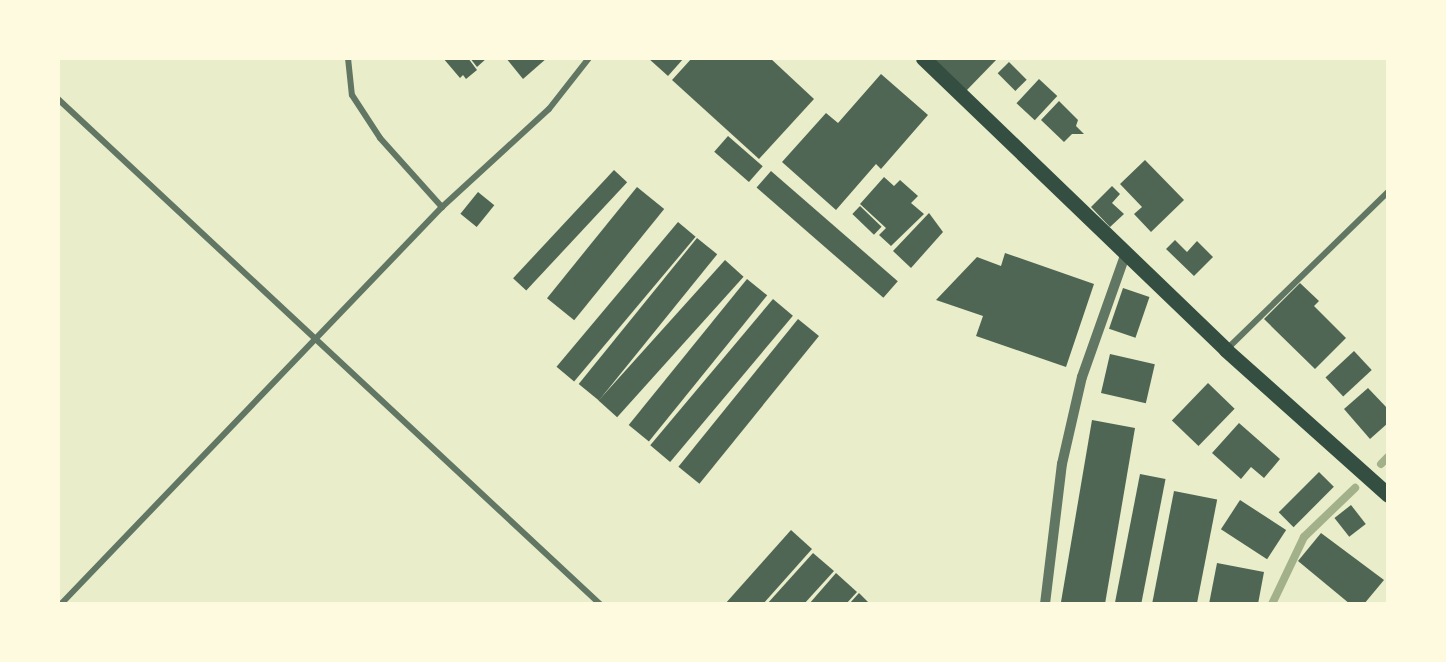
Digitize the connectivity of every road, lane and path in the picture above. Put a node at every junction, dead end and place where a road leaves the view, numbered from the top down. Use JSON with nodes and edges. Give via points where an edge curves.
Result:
{"nodes":[{"id":1,"x":348,"y":58,"type":"edge"},
{"id":2,"x":589,"y":58,"type":"edge"},
{"id":3,"x":922,"y":58,"type":"edge"},
{"id":4,"x":58,"y":99,"type":"edge"},
{"id":5,"x":1388,"y":192,"type":"edge"},
{"id":6,"x":442,"y":207,"type":"junction"},
{"id":7,"x":1126,"y":253,"type":"junction"},
{"id":8,"x":315,"y":335,"type":"junction"},
{"id":9,"x":1226,"y":350,"type":"junction"},
{"id":10,"x":1388,"y":495,"type":"edge"},
{"id":11,"x":61,"y":603,"type":"edge"},
{"id":12,"x":600,"y":603,"type":"edge"},
{"id":13,"x":1045,"y":603,"type":"edge"}],
"edges":[{"from":1,"to":6,"type":"street","via":[[352,95],[380,138]]},
{"from":2,"to":6,"type":"street","via":[[549,109]]},
{"from":3,"to":7,"type":"main road"},
{"from":4,"to":8,"type":"street"},
{"from":5,"to":9,"type":"street"},
{"from":6,"to":8,"type":"street"},
{"from":7,"to":9,"type":"main road"},
{"from":7,"to":13,"type":"street","via":[[1082,377],[1062,464]]},
{"from":8,"to":11,"type":"street"},
{"from":8,"to":12,"type":"street"},
{"from":9,"to":10,"type":"main road"}]}
